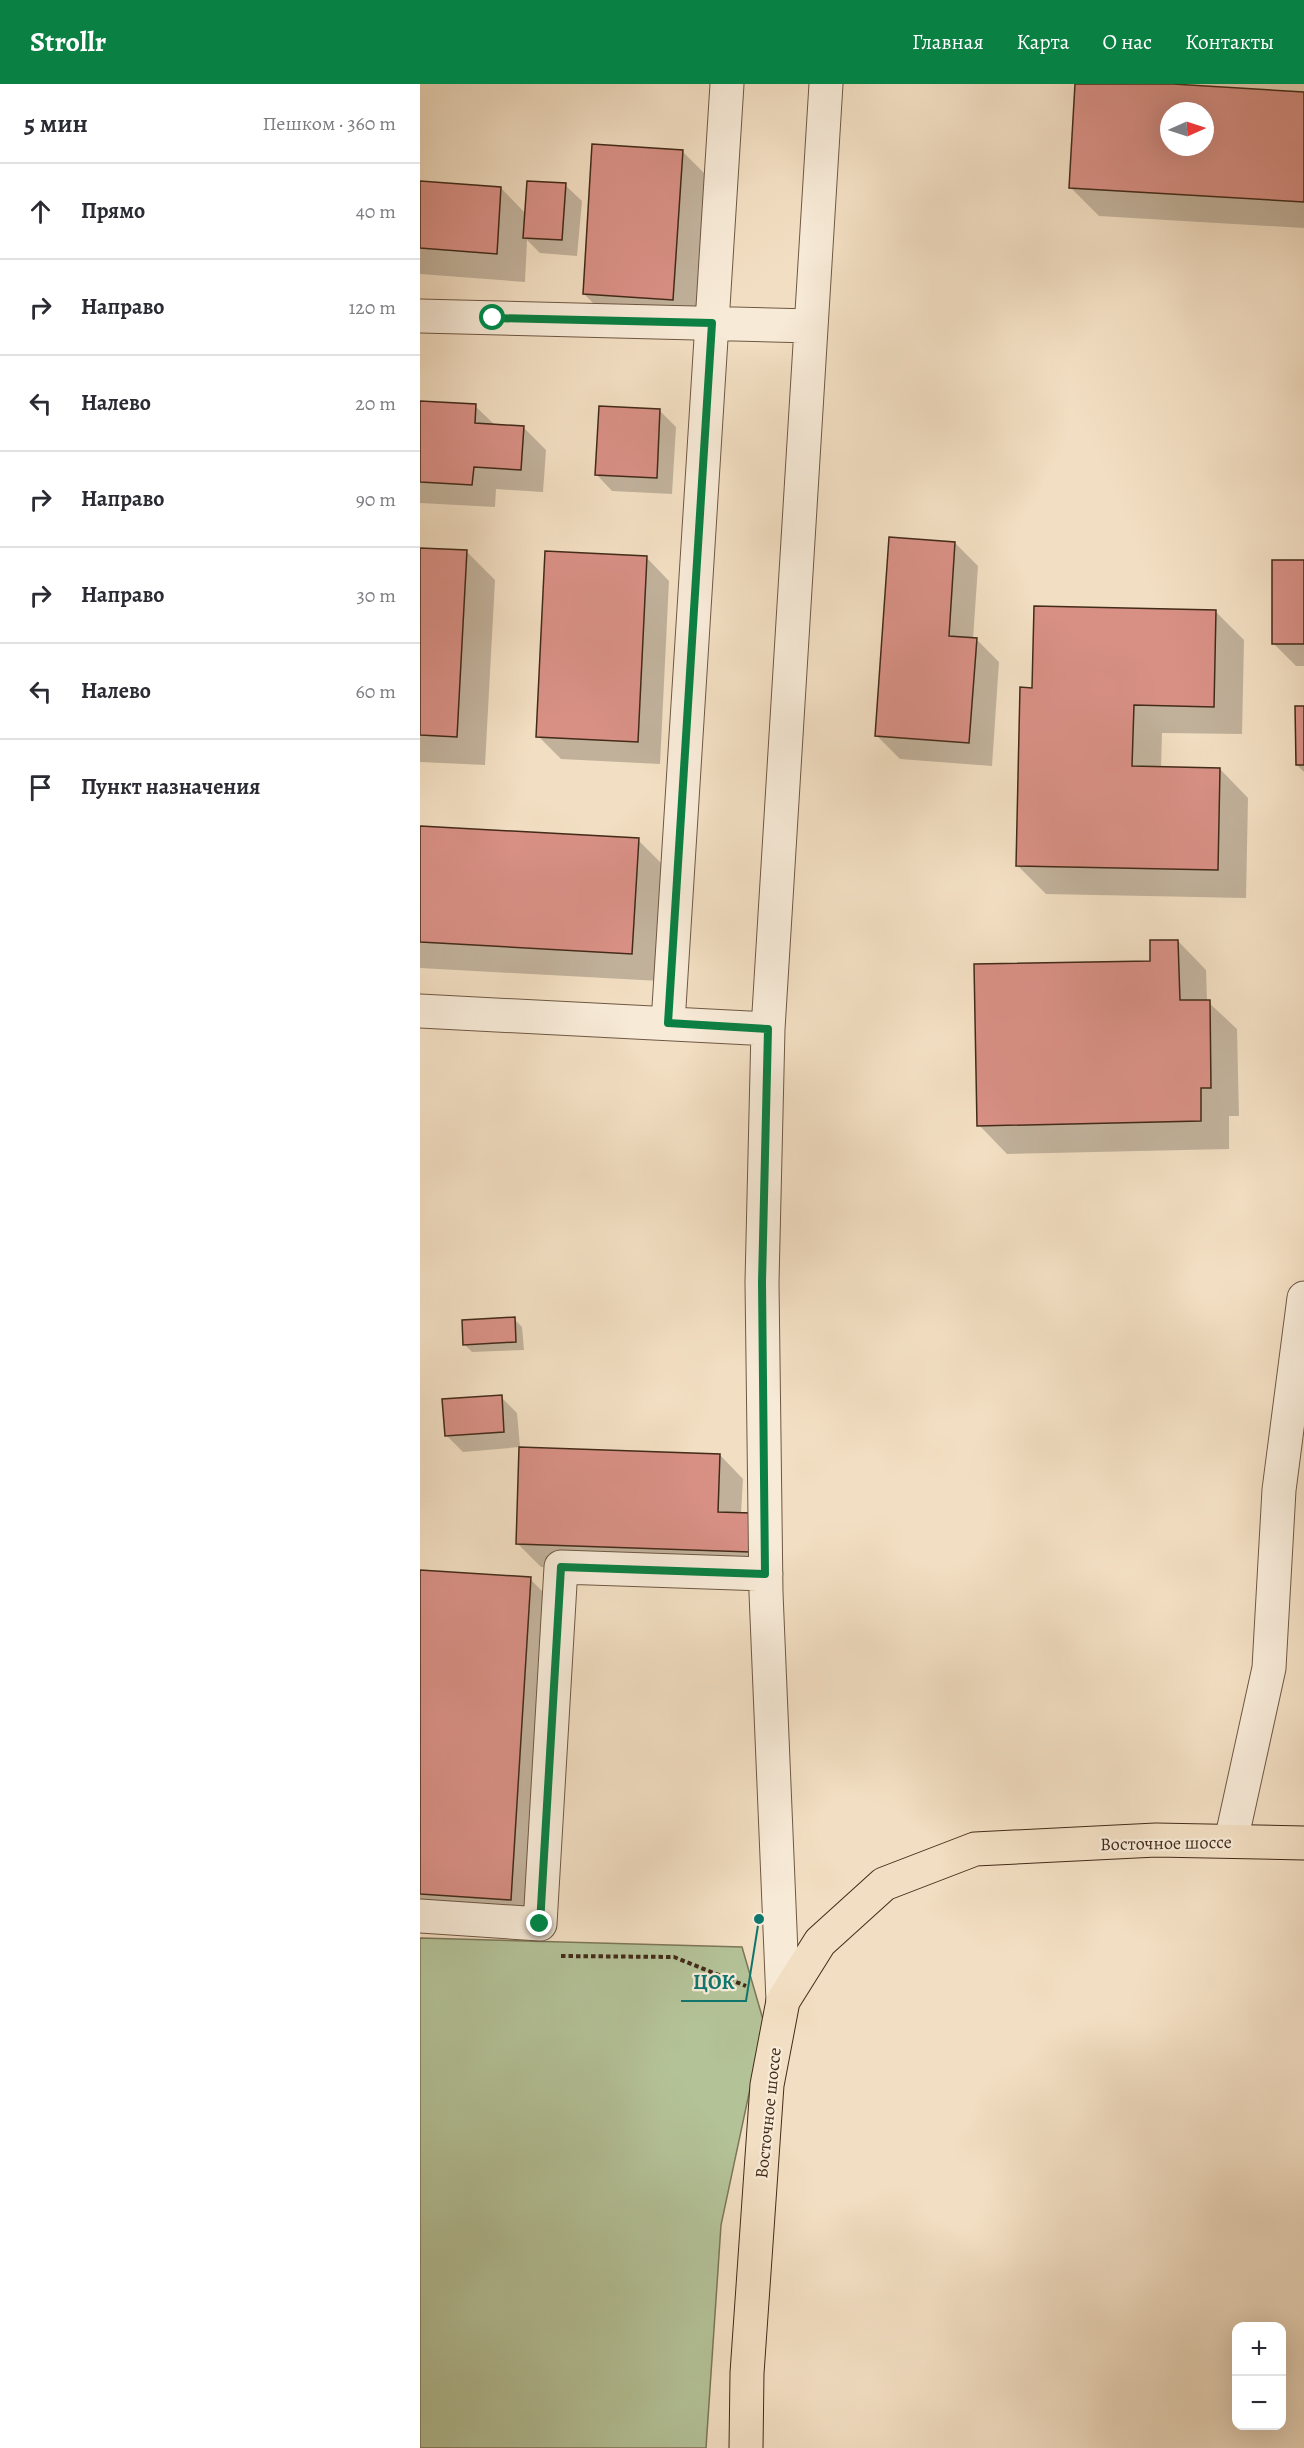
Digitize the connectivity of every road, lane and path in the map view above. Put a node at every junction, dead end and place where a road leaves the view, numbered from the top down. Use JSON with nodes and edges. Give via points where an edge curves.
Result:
{"nodes":[{"id":1,"x":726,"y":84,"type":"edge"},
{"id":2,"x":826,"y":84,"type":"edge"},
{"id":3,"x":420,"y":316,"type":"edge"},
{"id":4,"x":712,"y":323,"type":"junction"},
{"id":5,"x":811,"y":326,"type":"junction"},
{"id":6,"x":420,"y":1011,"type":"edge"},
{"id":7,"x":668,"y":1023,"type":"junction"},
{"id":8,"x":768,"y":1029,"type":"junction"},
{"id":9,"x":1304,"y":1298,"type":"edge"},
{"id":10,"x":766,"y":1584,"type":"junction"},
{"id":11,"x":1231,"y":1841,"type":"junction"},
{"id":12,"x":1304,"y":1843,"type":"edge"},
{"id":13,"x":420,"y":1916,"type":"edge"},
{"id":14,"x":674,"y":1957,"type":"dead end"},
{"id":15,"x":783,"y":2001,"type":"junction"},
{"id":16,"x":746,"y":2448,"type":"edge"}],
"edges":[{"from":1,"to":4,"type":"street"},
{"from":2,"to":5,"type":"street"},
{"from":3,"to":4,"type":"street"},
{"from":4,"to":5,"type":"street"},
{"from":4,"to":7,"type":"street"},
{"from":5,"to":8,"type":"street"},
{"from":6,"to":7,"type":"street"},
{"from":7,"to":8,"type":"street"},
{"from":8,"to":10,"type":"street","via":[[762,1282]]},
{"from":9,"to":11,"type":"street","via":[[1279,1490],[1269,1668]]},
{"from":10,"to":13,"type":"street","via":[[561,1567],[540,1924]]},
{"from":10,"to":15,"type":"street"},
{"from":11,"to":12,"type":"main road","name":"Восточное шоссе"},
{"from":11,"to":15,"type":"main road","name":"Восточное шоссе","via":[[1156,1840],[975,1850],[884,1884],[820,1942]]},
{"from":14,"to":15,"type":"path"},
{"from":15,"to":16,"type":"main road","name":"Восточное шоссе","via":[[768,2085],[747,2373]]}]}
